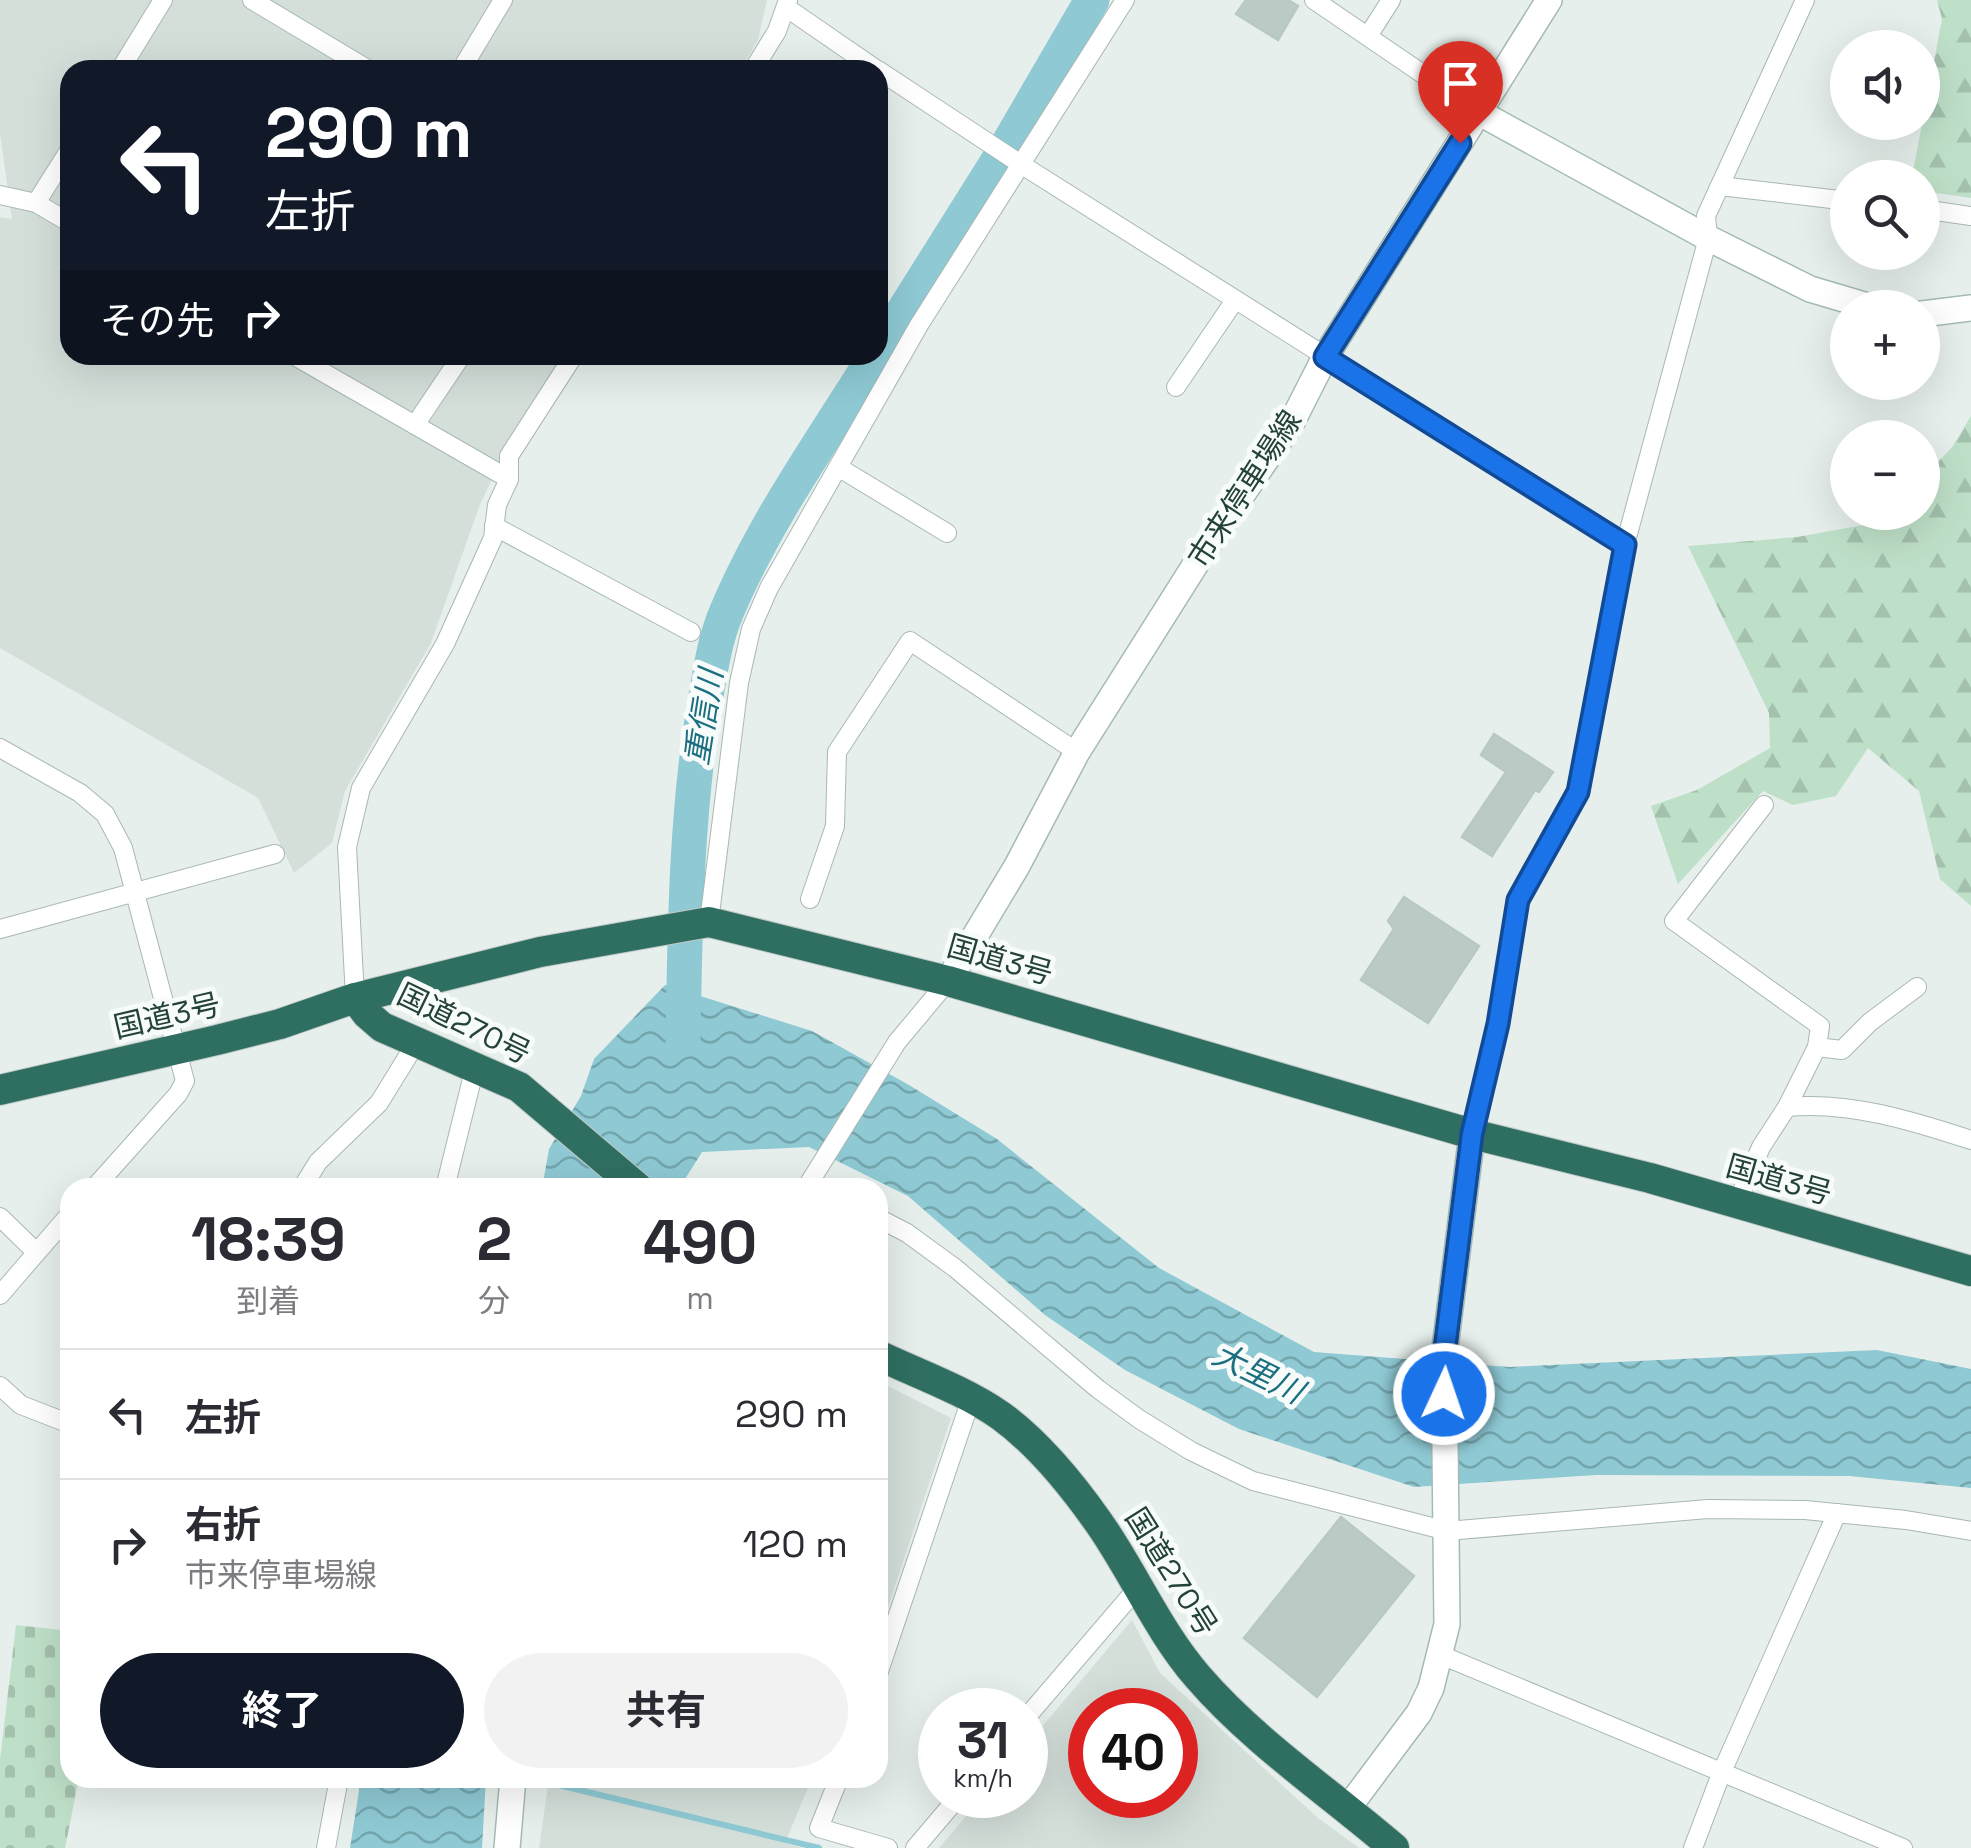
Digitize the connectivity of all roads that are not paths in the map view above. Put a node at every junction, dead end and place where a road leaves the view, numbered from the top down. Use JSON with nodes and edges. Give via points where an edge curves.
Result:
{"nodes":[{"id":1,"x":163,"y":0,"type":"edge"},
{"id":2,"x":252,"y":0,"type":"edge"},
{"id":3,"x":502,"y":0,"type":"edge"},
{"id":4,"x":1125,"y":0,"type":"edge"},
{"id":5,"x":1314,"y":0,"type":"edge"},
{"id":6,"x":1391,"y":0,"type":"edge"},
{"id":7,"x":1549,"y":0,"type":"edge"},
{"id":8,"x":1805,"y":0,"type":"edge"},
{"id":9,"x":788,"y":4,"type":"edge"},
{"id":10,"x":1368,"y":36,"type":"junction"},
{"id":11,"x":126,"y":60,"type":"edge"},
{"id":12,"x":351,"y":60,"type":"edge"},
{"id":13,"x":468,"y":60,"type":"edge"},
{"id":14,"x":758,"y":60,"type":"edge"},
{"id":15,"x":864,"y":60,"type":"edge"},
{"id":16,"x":888,"y":77,"type":"edge"},
{"id":17,"x":1480,"y":112,"type":"junction"},
{"id":18,"x":60,"y":164,"type":"edge"},
{"id":19,"x":1022,"y":165,"type":"junction"},
{"id":20,"x":1720,"y":186,"type":"junction"},
{"id":21,"x":0,"y":194,"type":"edge"},
{"id":22,"x":1830,"y":199,"type":"edge"},
{"id":23,"x":36,"y":203,"type":"junction"},
{"id":24,"x":1940,"y":212,"type":"edge"},
{"id":25,"x":1971,"y":216,"type":"edge"},
{"id":26,"x":60,"y":217,"type":"edge"},
{"id":27,"x":1708,"y":238,"type":"junction"},
{"id":28,"x":1830,"y":295,"type":"edge"},
{"id":29,"x":1235,"y":300,"type":"junction"},
{"id":30,"x":1971,"y":308,"type":"edge"},
{"id":31,"x":1940,"y":312,"type":"edge"},
{"id":32,"x":1325,"y":357,"type":"junction"},
{"id":33,"x":312,"y":365,"type":"edge"},
{"id":34,"x":455,"y":365,"type":"edge"},
{"id":35,"x":568,"y":365,"type":"edge"},
{"id":36,"x":1176,"y":388,"type":"dead end"},
{"id":37,"x":415,"y":425,"type":"junction"},
{"id":38,"x":838,"y":467,"type":"junction"},
{"id":39,"x":509,"y":479,"type":"junction"},
{"id":40,"x":494,"y":526,"type":"junction"},
{"id":41,"x":947,"y":533,"type":"dead end"},
{"id":42,"x":1625,"y":545,"type":"junction"},
{"id":43,"x":692,"y":632,"type":"dead end"},
{"id":44,"x":0,"y":748,"type":"edge"},
{"id":45,"x":1077,"y":752,"type":"junction"},
{"id":46,"x":1764,"y":806,"type":"dead end"},
{"id":47,"x":275,"y":854,"type":"dead end"},
{"id":48,"x":134,"y":894,"type":"junction"},
{"id":49,"x":810,"y":899,"type":"dead end"},
{"id":50,"x":708,"y":922,"type":"junction"},
{"id":51,"x":0,"y":928,"type":"edge"},
{"id":52,"x":948,"y":981,"type":"junction"},
{"id":53,"x":1917,"y":986,"type":"dead end"},
{"id":54,"x":356,"y":998,"type":"junction"},
{"id":55,"x":416,"y":1044,"type":"junction"},
{"id":56,"x":1817,"y":1047,"type":"junction"},
{"id":57,"x":178,"y":1050,"type":"junction"},
{"id":58,"x":475,"y":1067,"type":"junction"},
{"id":59,"x":0,"y":1090,"type":"edge"},
{"id":60,"x":1786,"y":1107,"type":"junction"},
{"id":61,"x":1472,"y":1134,"type":"junction"},
{"id":62,"x":1971,"y":1140,"type":"edge"},
{"id":63,"x":103,"y":1178,"type":"edge"},
{"id":64,"x":308,"y":1178,"type":"edge"},
{"id":65,"x":447,"y":1178,"type":"edge"},
{"id":66,"x":627,"y":1178,"type":"edge"},
{"id":67,"x":814,"y":1178,"type":"edge"},
{"id":68,"x":1736,"y":1205,"type":"junction"},
{"id":69,"x":0,"y":1218,"type":"edge"},
{"id":70,"x":888,"y":1224,"type":"edge"},
{"id":71,"x":60,"y":1225,"type":"edge"},
{"id":72,"x":36,"y":1252,"type":"junction"},
{"id":73,"x":1971,"y":1272,"type":"edge"},
{"id":74,"x":0,"y":1296,"type":"edge"},
{"id":75,"x":888,"y":1360,"type":"edge"},
{"id":76,"x":0,"y":1386,"type":"edge"},
{"id":77,"x":971,"y":1398,"type":"junction"},
{"id":78,"x":60,"y":1420,"type":"edge"},
{"id":79,"x":1837,"y":1514,"type":"junction"},
{"id":80,"x":1446,"y":1520,"type":"junction"},
{"id":81,"x":1971,"y":1531,"type":"edge"},
{"id":82,"x":1139,"y":1586,"type":"junction"},
{"id":83,"x":888,"y":1644,"type":"edge"},
{"id":84,"x":1441,"y":1656,"type":"junction"},
{"id":85,"x":1048,"y":1691,"type":"edge"},
{"id":86,"x":1721,"y":1774,"type":"junction"},
{"id":87,"x":337,"y":1788,"type":"edge"},
{"id":88,"x":512,"y":1788,"type":"edge"},
{"id":89,"x":834,"y":1788,"type":"edge"},
{"id":90,"x":1348,"y":1808,"type":"junction"},
{"id":91,"x":940,"y":1818,"type":"edge"},
{"id":92,"x":326,"y":1848,"type":"edge"},
{"id":93,"x":507,"y":1848,"type":"edge"},
{"id":94,"x":888,"y":1848,"type":"edge"},
{"id":95,"x":915,"y":1848,"type":"edge"},
{"id":96,"x":1394,"y":1848,"type":"edge"},
{"id":97,"x":1692,"y":1848,"type":"edge"},
{"id":98,"x":1903,"y":1848,"type":"edge"}],
"edges":[{"from":1,"to":11,"type":"street"},
{"from":2,"to":12,"type":"street"},
{"from":3,"to":13,"type":"street"},
{"from":4,"to":19,"type":"street"},
{"from":5,"to":10,"type":"street"},
{"from":6,"to":10,"type":"street"},
{"from":7,"to":17,"type":"street","name":"市来停車場線"},
{"from":8,"to":20,"type":"street"},
{"from":9,"to":14,"type":"street"},
{"from":9,"to":15,"type":"street"},
{"from":10,"to":17,"type":"street"},
{"from":16,"to":19,"type":"street"},
{"from":17,"to":27,"type":"street"},
{"from":17,"to":32,"type":"street","name":"市来停車場線"},
{"from":18,"to":23,"type":"street"},
{"from":19,"to":29,"type":"street"},
{"from":19,"to":38,"type":"street","via":[[918,325]]},
{"from":20,"to":22,"type":"street"},
{"from":20,"to":27,"type":"street","via":[[1706,216]]},
{"from":21,"to":23,"type":"street"},
{"from":23,"to":26,"type":"street"},
{"from":24,"to":25,"type":"street"},
{"from":27,"to":28,"type":"street"},
{"from":27,"to":42,"type":"street"},
{"from":29,"to":32,"type":"street"},
{"from":29,"to":36,"type":"street"},
{"from":30,"to":31,"type":"street"},
{"from":32,"to":42,"type":"street"},
{"from":32,"to":45,"type":"street","name":"市来停車場線","via":[[1293,420]]},
{"from":33,"to":37,"type":"street"},
{"from":34,"to":37,"type":"street"},
{"from":35,"to":39,"type":"street","via":[[509,456]]},
{"from":37,"to":39,"type":"street"},
{"from":38,"to":41,"type":"street"},
{"from":38,"to":50,"type":"street","via":[[751,629],[731,728]]},
{"from":39,"to":40,"type":"street"},
{"from":40,"to":43,"type":"street"},
{"from":40,"to":54,"type":"street","via":[[444,644],[362,788],[347,847]]},
{"from":42,"to":61,"type":"street","via":[[1578,792],[1518,900]]},
{"from":44,"to":48,"type":"street","via":[[105,814]]},
{"from":45,"to":49,"type":"street","via":[[910,641],[838,752],[835,826]]},
{"from":45,"to":52,"type":"street","name":"市来停車場線"},
{"from":46,"to":56,"type":"street","via":[[1674,921],[1810,1017],[1820,1026]]},
{"from":47,"to":48,"type":"street"},
{"from":48,"to":51,"type":"street"},
{"from":48,"to":57,"type":"street"},
{"from":50,"to":52,"type":"highway","name":"国道3号"},
{"from":50,"to":54,"type":"highway","name":"国道3号","via":[[540,952]]},
{"from":52,"to":61,"type":"highway","name":"国道3号"},
{"from":52,"to":67,"type":"street","via":[[890,1053]]},
{"from":53,"to":56,"type":"street","via":[[1842,1050]]},
{"from":54,"to":55,"type":"highway","name":"国道270号","via":[[374,1022]]},
{"from":54,"to":57,"type":"highway","name":"国道3号"},
{"from":55,"to":58,"type":"highway","name":"国道270号"},
{"from":55,"to":64,"type":"street","via":[[379,1103]]},
{"from":56,"to":60,"type":"street"},
{"from":57,"to":59,"type":"highway","name":"国道3号"},
{"from":57,"to":63,"type":"street","via":[[185,1081],[178,1094]]},
{"from":58,"to":65,"type":"street"},
{"from":58,"to":66,"type":"highway","name":"国道270号","via":[[519,1088]]},
{"from":60,"to":62,"type":"street","via":[[1812,1104],[1890,1116]]},
{"from":60,"to":68,"type":"street"},
{"from":61,"to":68,"type":"highway","name":"国道3号"},
{"from":61,"to":80,"type":"street","via":[[1444,1356]]},
{"from":68,"to":73,"type":"highway","name":"国道3号"},
{"from":69,"to":72,"type":"street"},
{"from":70,"to":80,"type":"street","via":[[923,1244],[1098,1389],[1191,1451],[1253,1481]]},
{"from":71,"to":72,"type":"street"},
{"from":72,"to":74,"type":"street"},
{"from":75,"to":77,"type":"highway","name":"国道270号"},
{"from":76,"to":78,"type":"street","via":[[21,1405]]},
{"from":77,"to":82,"type":"highway","name":"国道270号","via":[[1020,1433],[1077,1494]]},
{"from":77,"to":83,"type":"street"},
{"from":79,"to":80,"type":"street","via":[[1708,1509]]},
{"from":79,"to":81,"type":"street"},
{"from":79,"to":86,"type":"street"},
{"from":80,"to":84,"type":"street"},
{"from":82,"to":85,"type":"street"},
{"from":82,"to":90,"type":"highway","name":"国道270号","via":[[1200,1679]]},
{"from":84,"to":86,"type":"street"},
{"from":84,"to":90,"type":"street","via":[[1418,1713]]},
{"from":86,"to":97,"type":"street"},
{"from":86,"to":98,"type":"street"},
{"from":87,"to":92,"type":"street"},
{"from":88,"to":93,"type":"street"},
{"from":89,"to":94,"type":"street","via":[[819,1828]]},
{"from":90,"to":96,"type":"highway","name":"国道270号"},
{"from":91,"to":95,"type":"street"}]}
